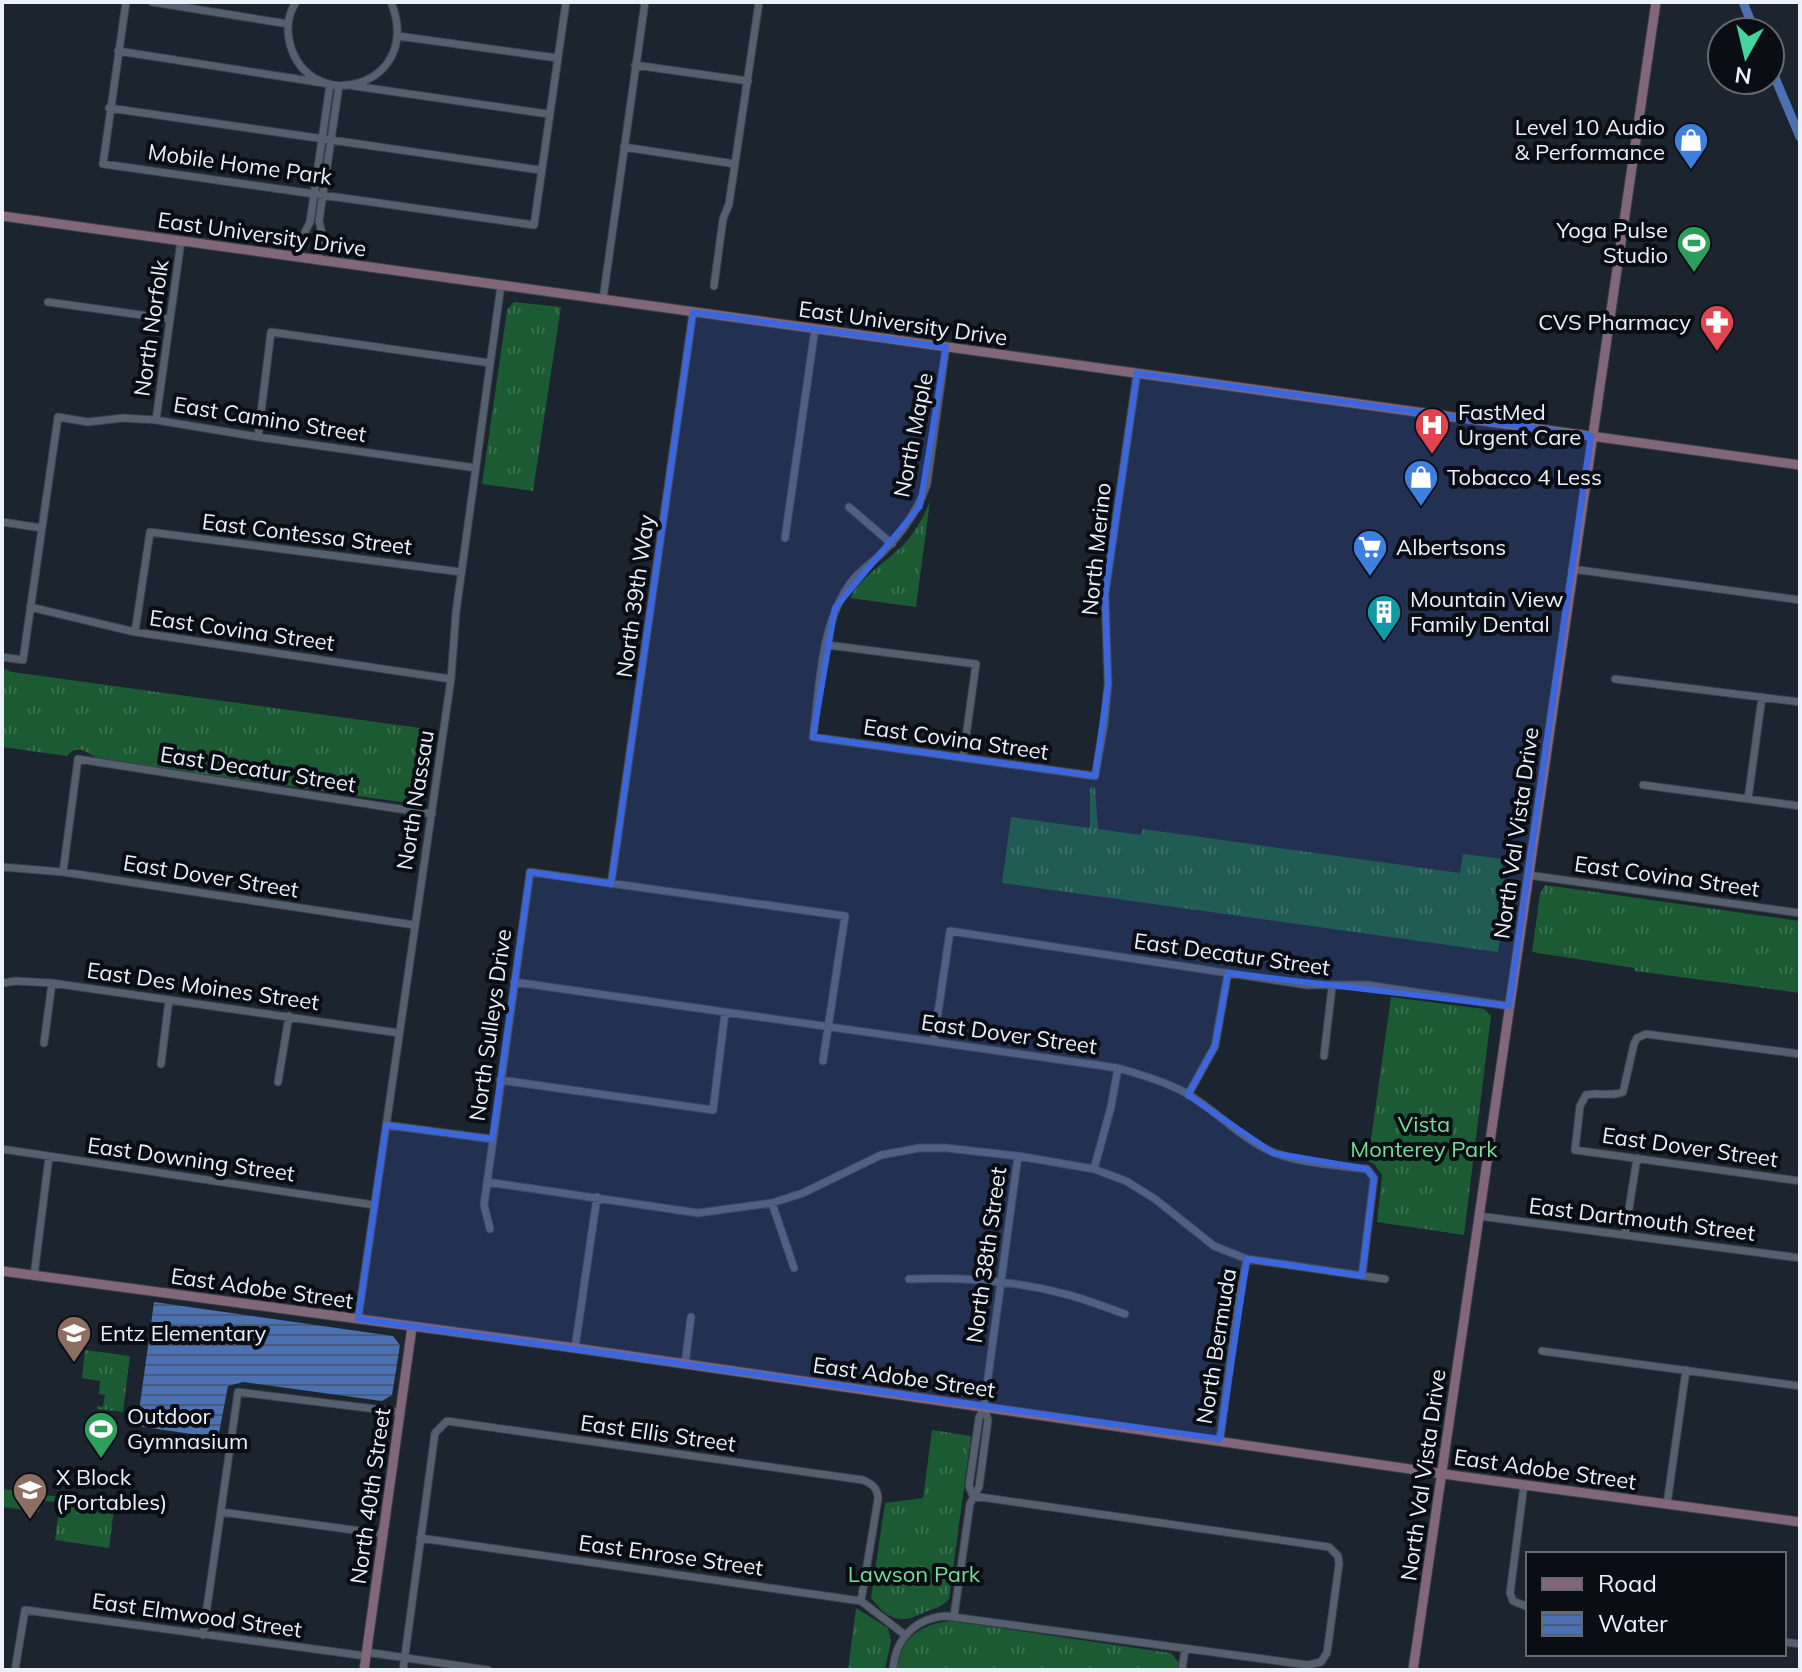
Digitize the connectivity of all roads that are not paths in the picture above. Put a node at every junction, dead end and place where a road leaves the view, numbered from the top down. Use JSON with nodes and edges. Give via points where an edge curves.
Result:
{"nodes":[{"id":1,"x":126,"y":2,"type":"edge"},
{"id":2,"x":152,"y":2,"type":"edge"},
{"id":3,"x":296,"y":2,"type":"edge"},
{"id":4,"x":391,"y":2,"type":"edge"},
{"id":5,"x":566,"y":2,"type":"edge"},
{"id":6,"x":645,"y":2,"type":"edge"},
{"id":7,"x":759,"y":2,"type":"edge"},
{"id":8,"x":1656,"y":2,"type":"edge"},
{"id":9,"x":288,"y":24,"type":"junction"},
{"id":10,"x":398,"y":36,"type":"junction"},
{"id":11,"x":118,"y":51,"type":"junction"},
{"id":12,"x":557,"y":58,"type":"junction"},
{"id":13,"x":635,"y":65,"type":"junction"},
{"id":14,"x":748,"y":81,"type":"junction"},
{"id":15,"x":339,"y":85,"type":"junction"},
{"id":16,"x":109,"y":108,"type":"junction"},
{"id":17,"x":548,"y":114,"type":"junction"},
{"id":18,"x":326,"y":139,"type":"junction"},
{"id":19,"x":624,"y":147,"type":"junction"},
{"id":20,"x":735,"y":164,"type":"junction"},
{"id":21,"x":540,"y":170,"type":"junction"},
{"id":22,"x":318,"y":193,"type":"junction"},
{"id":23,"x":2,"y":216,"type":"edge"},
{"id":24,"x":181,"y":241,"type":"junction"},
{"id":25,"x":299,"y":257,"type":"junction"},
{"id":26,"x":318,"y":260,"type":"junction"},
{"id":27,"x":501,"y":285,"type":"junction"},
{"id":28,"x":714,"y":286,"type":"dead end"},
{"id":29,"x":603,"y":299,"type":"junction"},
{"id":30,"x":48,"y":302,"type":"dead end"},
{"id":31,"x":693,"y":312,"type":"junction"},
{"id":32,"x":170,"y":319,"type":"junction"},
{"id":33,"x":815,"y":329,"type":"junction"},
{"id":34,"x":946,"y":347,"type":"junction"},
{"id":35,"x":490,"y":363,"type":"junction"},
{"id":36,"x":1137,"y":373,"type":"junction"},
{"id":37,"x":156,"y":420,"type":"junction"},
{"id":38,"x":1591,"y":436,"type":"junction"},
{"id":39,"x":258,"y":437,"type":"junction"},
{"id":40,"x":1800,"y":465,"type":"edge"},
{"id":41,"x":476,"y":468,"type":"junction"},
{"id":42,"x":849,"y":507,"type":"dead end"},
{"id":43,"x":2,"y":522,"type":"edge"},
{"id":44,"x":42,"y":528,"type":"junction"},
{"id":45,"x":785,"y":538,"type":"dead end"},
{"id":46,"x":892,"y":544,"type":"junction"},
{"id":47,"x":1572,"y":569,"type":"junction"},
{"id":48,"x":461,"y":572,"type":"junction"},
{"id":49,"x":1800,"y":600,"type":"edge"},
{"id":50,"x":30,"y":607,"type":"junction"},
{"id":51,"x":135,"y":632,"type":"junction"},
{"id":52,"x":827,"y":645,"type":"junction"},
{"id":53,"x":2,"y":657,"type":"edge"},
{"id":54,"x":451,"y":679,"type":"junction"},
{"id":55,"x":1615,"y":679,"type":"dead end"},
{"id":56,"x":1762,"y":697,"type":"junction"},
{"id":57,"x":1800,"y":702,"type":"edge"},
{"id":58,"x":813,"y":737,"type":"joint"},
{"id":59,"x":963,"y":758,"type":"junction"},
{"id":60,"x":1095,"y":776,"type":"joint"},
{"id":61,"x":1643,"y":785,"type":"dead end"},
{"id":62,"x":1748,"y":799,"type":"junction"},
{"id":63,"x":1800,"y":806,"type":"edge"},
{"id":64,"x":432,"y":814,"type":"junction"},
{"id":65,"x":2,"y":867,"type":"edge"},
{"id":66,"x":63,"y":872,"type":"junction"},
{"id":67,"x":1528,"y":875,"type":"junction"},
{"id":68,"x":611,"y":884,"type":"junction"},
{"id":69,"x":1800,"y":913,"type":"edge"},
{"id":70,"x":414,"y":925,"type":"junction"},
{"id":71,"x":1228,"y":973,"type":"junction"},
{"id":72,"x":514,"y":982,"type":"junction"},
{"id":73,"x":2,"y":983,"type":"edge"},
{"id":74,"x":52,"y":983,"type":"junction"},
{"id":75,"x":1332,"y":987,"type":"junction"},
{"id":76,"x":169,"y":1000,"type":"junction"},
{"id":77,"x":1509,"y":1006,"type":"junction"},
{"id":78,"x":725,"y":1013,"type":"junction"},
{"id":79,"x":289,"y":1016,"type":"junction"},
{"id":80,"x":829,"y":1027,"type":"junction"},
{"id":81,"x":399,"y":1033,"type":"junction"},
{"id":82,"x":934,"y":1040,"type":"junction"},
{"id":83,"x":44,"y":1043,"type":"dead end"},
{"id":84,"x":1800,"y":1054,"type":"edge"},
{"id":85,"x":1324,"y":1056,"type":"dead end"},
{"id":86,"x":823,"y":1061,"type":"dead end"},
{"id":87,"x":161,"y":1064,"type":"dead end"},
{"id":88,"x":1118,"y":1068,"type":"junction"},
{"id":89,"x":500,"y":1080,"type":"junction"},
{"id":90,"x":278,"y":1082,"type":"dead end"},
{"id":91,"x":1188,"y":1095,"type":"junction"},
{"id":92,"x":386,"y":1125,"type":"junction"},
{"id":93,"x":492,"y":1139,"type":"junction"},
{"id":94,"x":2,"y":1149,"type":"edge"},
{"id":95,"x":1018,"y":1156,"type":"junction"},
{"id":96,"x":49,"y":1157,"type":"junction"},
{"id":97,"x":1637,"y":1158,"type":"junction"},
{"id":98,"x":1094,"y":1169,"type":"junction"},
{"id":99,"x":1800,"y":1181,"type":"edge"},
{"id":100,"x":487,"y":1182,"type":"junction"},
{"id":101,"x":597,"y":1197,"type":"junction"},
{"id":102,"x":772,"y":1203,"type":"junction"},
{"id":103,"x":374,"y":1205,"type":"junction"},
{"id":104,"x":1479,"y":1216,"type":"junction"},
{"id":105,"x":490,"y":1229,"type":"dead end"},
{"id":106,"x":1625,"y":1234,"type":"junction"},
{"id":107,"x":1800,"y":1258,"type":"edge"},
{"id":108,"x":1247,"y":1259,"type":"junction"},
{"id":109,"x":794,"y":1268,"type":"dead end"},
{"id":110,"x":2,"y":1271,"type":"edge"},
{"id":111,"x":34,"y":1276,"type":"junction"},
{"id":112,"x":1362,"y":1276,"type":"junction"},
{"id":113,"x":909,"y":1279,"type":"dead end"},
{"id":114,"x":1385,"y":1279,"type":"dead end"},
{"id":115,"x":1001,"y":1283,"type":"junction"},
{"id":116,"x":1125,"y":1314,"type":"dead end"},
{"id":117,"x":691,"y":1317,"type":"dead end"},
{"id":118,"x":358,"y":1319,"type":"junction"},
{"id":119,"x":412,"y":1327,"type":"junction"},
{"id":120,"x":575,"y":1348,"type":"junction"},
{"id":121,"x":1542,"y":1351,"type":"dead end"},
{"id":122,"x":685,"y":1364,"type":"junction"},
{"id":123,"x":1686,"y":1370,"type":"junction"},
{"id":124,"x":1800,"y":1386,"type":"edge"},
{"id":125,"x":984,"y":1407,"type":"junction"},
{"id":126,"x":400,"y":1412,"type":"junction"},
{"id":127,"x":1220,"y":1439,"type":"junction"},
{"id":128,"x":973,"y":1457,"type":"junction"},
{"id":129,"x":983,"y":1458,"type":"junction"},
{"id":130,"x":1442,"y":1473,"type":"junction"},
{"id":131,"x":1524,"y":1485,"type":"junction"},
{"id":132,"x":973,"y":1496,"type":"junction"},
{"id":133,"x":1667,"y":1504,"type":"junction"},
{"id":134,"x":221,"y":1512,"type":"junction"},
{"id":135,"x":1800,"y":1522,"type":"edge"},
{"id":136,"x":383,"y":1534,"type":"junction"},
{"id":137,"x":420,"y":1538,"type":"junction"},
{"id":138,"x":861,"y":1601,"type":"junction"},
{"id":139,"x":1526,"y":1606,"type":"edge"},
{"id":140,"x":954,"y":1616,"type":"junction"},
{"id":141,"x":203,"y":1635,"type":"junction"},
{"id":142,"x":905,"y":1635,"type":"junction"},
{"id":143,"x":1185,"y":1649,"type":"junction"},
{"id":144,"x":366,"y":1654,"type":"junction"},
{"id":145,"x":404,"y":1658,"type":"junction"},
{"id":146,"x":15,"y":1670,"type":"edge"},
{"id":147,"x":364,"y":1670,"type":"edge"},
{"id":148,"x":403,"y":1670,"type":"edge"},
{"id":149,"x":488,"y":1670,"type":"edge"},
{"id":150,"x":893,"y":1670,"type":"edge"},
{"id":151,"x":1182,"y":1670,"type":"edge"},
{"id":152,"x":1413,"y":1670,"type":"edge"}],
"edges":[{"from":1,"to":11,"type":"street","name":"Mobile Home Park"},
{"from":2,"to":9,"type":"street"},
{"from":3,"to":9,"type":"street"},
{"from":4,"to":10,"type":"street"},
{"from":5,"to":12,"type":"street"},
{"from":6,"to":13,"type":"street"},
{"from":7,"to":14,"type":"street"},
{"from":8,"to":38,"type":"main road","name":"North Val Vista Drive"},
{"from":9,"to":15,"type":"street","via":[[293,55],[303,68]]},
{"from":10,"to":12,"type":"street"},
{"from":10,"to":15,"type":"street","via":[[382,70],[367,81]]},
{"from":11,"to":15,"type":"street"},
{"from":11,"to":16,"type":"street","name":"Mobile Home Park"},
{"from":12,"to":17,"type":"street"},
{"from":13,"to":14,"type":"street"},
{"from":13,"to":19,"type":"street"},
{"from":14,"to":20,"type":"street"},
{"from":15,"to":17,"type":"street"},
{"from":15,"to":18,"type":"street"},
{"from":16,"to":18,"type":"street"},
{"from":16,"to":22,"type":"street","name":"Mobile Home Park","via":[[103,164]]},
{"from":17,"to":21,"type":"street"},
{"from":18,"to":21,"type":"street"},
{"from":18,"to":22,"type":"street"},
{"from":19,"to":20,"type":"street"},
{"from":19,"to":29,"type":"street"},
{"from":20,"to":28,"type":"street"},
{"from":21,"to":22,"type":"street","name":"Mobile Home Park","via":[[534,225]]},
{"from":22,"to":25,"type":"street"},
{"from":22,"to":26,"type":"street"},
{"from":23,"to":24,"type":"main road","name":"East University Drive"},
{"from":24,"to":25,"type":"main road","name":"East University Drive"},
{"from":24,"to":32,"type":"street","name":"North Norfolk"},
{"from":25,"to":26,"type":"main road","name":"East University Drive"},
{"from":26,"to":27,"type":"main road","name":"East University Drive"},
{"from":27,"to":29,"type":"main road","name":"East University Drive"},
{"from":27,"to":35,"type":"street","name":"North Nassau"},
{"from":29,"to":31,"type":"main road","name":"East University Drive"},
{"from":30,"to":32,"type":"street"},
{"from":31,"to":33,"type":"main road","name":"East University Drive"},
{"from":31,"to":68,"type":"street","name":"North 39th Way"},
{"from":32,"to":37,"type":"street","name":"North Norfolk"},
{"from":33,"to":34,"type":"main road","name":"East University Drive"},
{"from":33,"to":45,"type":"street"},
{"from":34,"to":36,"type":"main road","name":"East University Drive"},
{"from":34,"to":46,"type":"street","name":"North Maple","via":[[927,484],[920,506]]},
{"from":35,"to":39,"type":"street","via":[[271,332]]},
{"from":35,"to":41,"type":"street","name":"North Nassau"},
{"from":36,"to":38,"type":"main road","name":"East University Drive"},
{"from":36,"to":60,"type":"street","name":"North Merino","via":[[1105,594],[1108,684]]},
{"from":37,"to":39,"type":"street","name":"East Camino Street"},
{"from":37,"to":44,"type":"street","name":"East Camino Street","via":[[88,422],[58,417]]},
{"from":38,"to":40,"type":"main road","name":"East University Drive"},
{"from":38,"to":47,"type":"main road","name":"North Val Vista Drive"},
{"from":39,"to":41,"type":"street","name":"East Camino Street"},
{"from":41,"to":48,"type":"street","name":"North Nassau"},
{"from":42,"to":46,"type":"street"},
{"from":43,"to":44,"type":"street"},
{"from":44,"to":50,"type":"street"},
{"from":46,"to":52,"type":"street","name":"North Maple","via":[[853,580],[835,608]]},
{"from":47,"to":49,"type":"street"},
{"from":47,"to":67,"type":"main road","name":"North Val Vista Drive"},
{"from":48,"to":51,"type":"street","name":"East Contessa Street","via":[[150,532]]},
{"from":48,"to":54,"type":"street","name":"North Nassau"},
{"from":50,"to":51,"type":"street","name":"East Covina Street"},
{"from":50,"to":53,"type":"street","via":[[23,660]]},
{"from":51,"to":54,"type":"street","name":"East Covina Street"},
{"from":52,"to":58,"type":"street","name":"North Maple"},
{"from":52,"to":59,"type":"street","via":[[976,664]]},
{"from":54,"to":64,"type":"street","name":"North Nassau"},
{"from":55,"to":56,"type":"street"},
{"from":56,"to":57,"type":"street"},
{"from":56,"to":62,"type":"street"},
{"from":58,"to":59,"type":"street","name":"East Covina Street"},
{"from":59,"to":60,"type":"street","name":"East Covina Street"},
{"from":61,"to":62,"type":"street"},
{"from":62,"to":63,"type":"street"},
{"from":64,"to":66,"type":"street","name":"East Decatur Street","via":[[78,759]]},
{"from":64,"to":70,"type":"street","name":"North Nassau"},
{"from":65,"to":66,"type":"street","name":"East Dover Street"},
{"from":66,"to":70,"type":"street","name":"East Dover Street"},
{"from":67,"to":69,"type":"street","name":"East Covina Street"},
{"from":67,"to":77,"type":"main road","name":"North Val Vista Drive"},
{"from":68,"to":72,"type":"street","name":"North Sulleys Drive","via":[[530,872]]},
{"from":68,"to":80,"type":"street","via":[[845,916]]},
{"from":70,"to":81,"type":"street","name":"North Nassau"},
{"from":71,"to":75,"type":"street","name":"East Decatur Street"},
{"from":71,"to":82,"type":"street","name":"East Decatur Street","via":[[950,931]]},
{"from":71,"to":91,"type":"street","via":[[1215,1046]]},
{"from":72,"to":78,"type":"street","name":"East Dover Street"},
{"from":72,"to":89,"type":"street","name":"North Sulleys Drive"},
{"from":73,"to":74,"type":"street","name":"East Des Moines Street"},
{"from":74,"to":76,"type":"street","name":"East Des Moines Street"},
{"from":74,"to":83,"type":"street"},
{"from":75,"to":77,"type":"street","name":"East Decatur Street","via":[[1367,985]]},
{"from":75,"to":85,"type":"street"},
{"from":76,"to":79,"type":"street","name":"East Des Moines Street"},
{"from":76,"to":87,"type":"street"},
{"from":77,"to":104,"type":"main road","name":"North Val Vista Drive"},
{"from":78,"to":80,"type":"street","name":"East Dover Street"},
{"from":78,"to":89,"type":"street","via":[[713,1110]]},
{"from":79,"to":81,"type":"street","name":"East Des Moines Street"},
{"from":79,"to":90,"type":"street"},
{"from":80,"to":82,"type":"street","name":"East Dover Street"},
{"from":80,"to":86,"type":"street"},
{"from":81,"to":92,"type":"street","name":"North Nassau"},
{"from":82,"to":88,"type":"street","name":"East Dover Street"},
{"from":84,"to":97,"type":"street","name":"East Dover Street","via":[[1646,1034],[1637,1038],[1623,1092],[1586,1095],[1575,1150]]},
{"from":88,"to":91,"type":"street","name":"East Dover Street"},
{"from":88,"to":98,"type":"street"},
{"from":89,"to":93,"type":"street","name":"North Sulleys Drive"},
{"from":91,"to":112,"type":"street","name":"East Dover Street","via":[[1273,1153],[1367,1169],[1374,1178]]},
{"from":92,"to":93,"type":"street"},
{"from":92,"to":103,"type":"street","name":"North Nassau"},
{"from":93,"to":100,"type":"street","name":"North Sulleys Drive"},
{"from":94,"to":96,"type":"street","name":"East Downing Street"},
{"from":95,"to":98,"type":"street"},
{"from":95,"to":102,"type":"street","via":[[946,1148],[899,1150]]},
{"from":95,"to":115,"type":"street","name":"North 38th Street"},
{"from":96,"to":103,"type":"street","name":"East Downing Street"},
{"from":96,"to":111,"type":"street"},
{"from":97,"to":99,"type":"street","name":"East Dover Street"},
{"from":97,"to":106,"type":"street"},
{"from":98,"to":108,"type":"street","via":[[1126,1181],[1214,1246]]},
{"from":100,"to":101,"type":"street"},
{"from":100,"to":105,"type":"street","name":"North Sulleys Drive","via":[[484,1205]]},
{"from":101,"to":102,"type":"street","via":[[698,1213]]},
{"from":101,"to":120,"type":"street"},
{"from":102,"to":109,"type":"street"},
{"from":103,"to":118,"type":"street","name":"North Nassau"},
{"from":104,"to":106,"type":"street","name":"East Dartmouth Street"},
{"from":104,"to":130,"type":"main road","name":"North Val Vista Drive"},
{"from":106,"to":107,"type":"street","name":"East Dartmouth Street"},
{"from":108,"to":112,"type":"street"},
{"from":108,"to":127,"type":"street","name":"North Bermuda"},
{"from":110,"to":111,"type":"main road","name":"East Adobe Street"},
{"from":111,"to":118,"type":"main road","name":"East Adobe Street"},
{"from":112,"to":114,"type":"street"},
{"from":113,"to":115,"type":"street"},
{"from":115,"to":116,"type":"street","via":[[1064,1294]]},
{"from":115,"to":125,"type":"street","name":"North 38th Street"},
{"from":117,"to":122,"type":"street"},
{"from":118,"to":119,"type":"main road","name":"East Adobe Street"},
{"from":119,"to":120,"type":"main road","name":"East Adobe Street"},
{"from":119,"to":126,"type":"main road","name":"North 40th Street"},
{"from":120,"to":122,"type":"main road","name":"East Adobe Street"},
{"from":121,"to":123,"type":"street"},
{"from":122,"to":125,"type":"main road","name":"East Adobe Street"},
{"from":123,"to":124,"type":"street"},
{"from":123,"to":133,"type":"street"},
{"from":125,"to":127,"type":"main road","name":"East Adobe Street"},
{"from":125,"to":128,"type":"street","name":"North 38th Street"},
{"from":125,"to":129,"type":"street","name":"North 38th Street","via":[[988,1420]]},
{"from":126,"to":134,"type":"street","via":[[238,1392]]},
{"from":126,"to":136,"type":"main road","name":"North 40th Street"},
{"from":127,"to":130,"type":"main road","name":"East Adobe Street"},
{"from":128,"to":129,"type":"street"},
{"from":128,"to":132,"type":"street","name":"North 38th Street"},
{"from":129,"to":132,"type":"street","name":"North 38th Street"},
{"from":130,"to":131,"type":"main road","name":"East Adobe Street"},
{"from":130,"to":152,"type":"main road","name":"North Val Vista Drive"},
{"from":131,"to":133,"type":"main road","name":"East Adobe Street"},
{"from":131,"to":139,"type":"street","via":[[1510,1588],[1513,1601]]},
{"from":132,"to":140,"type":"street","name":"North 38th Street"},
{"from":132,"to":143,"type":"street","via":[[1325,1546],[1335,1552],[1338,1578],[1328,1649],[1321,1662],[1308,1665]]},
{"from":133,"to":135,"type":"main road","name":"East Adobe Street"},
{"from":134,"to":136,"type":"street"},
{"from":134,"to":141,"type":"street"},
{"from":136,"to":144,"type":"main road","name":"North 40th Street"},
{"from":137,"to":138,"type":"street","name":"East Enrose Street"},
{"from":137,"to":138,"type":"street","name":"East Ellis Street","via":[[435,1433],[447,1421],[863,1480],[878,1492],[878,1510]]},
{"from":137,"to":145,"type":"street"},
{"from":138,"to":142,"type":"street","name":"East Enrose Street"},
{"from":140,"to":142,"type":"street","via":[[930,1618]]},
{"from":140,"to":143,"type":"street"},
{"from":141,"to":144,"type":"street","name":"East Elmwood Street"},
{"from":141,"to":146,"type":"street","name":"East Elmwood Street","via":[[25,1610]]},
{"from":142,"to":150,"type":"street"},
{"from":143,"to":151,"type":"street"},
{"from":144,"to":145,"type":"street","name":"East Elmwood Street"},
{"from":144,"to":147,"type":"main road","name":"North 40th Street"},
{"from":145,"to":148,"type":"street"},
{"from":145,"to":149,"type":"street","name":"East Elmwood Street"}]}
